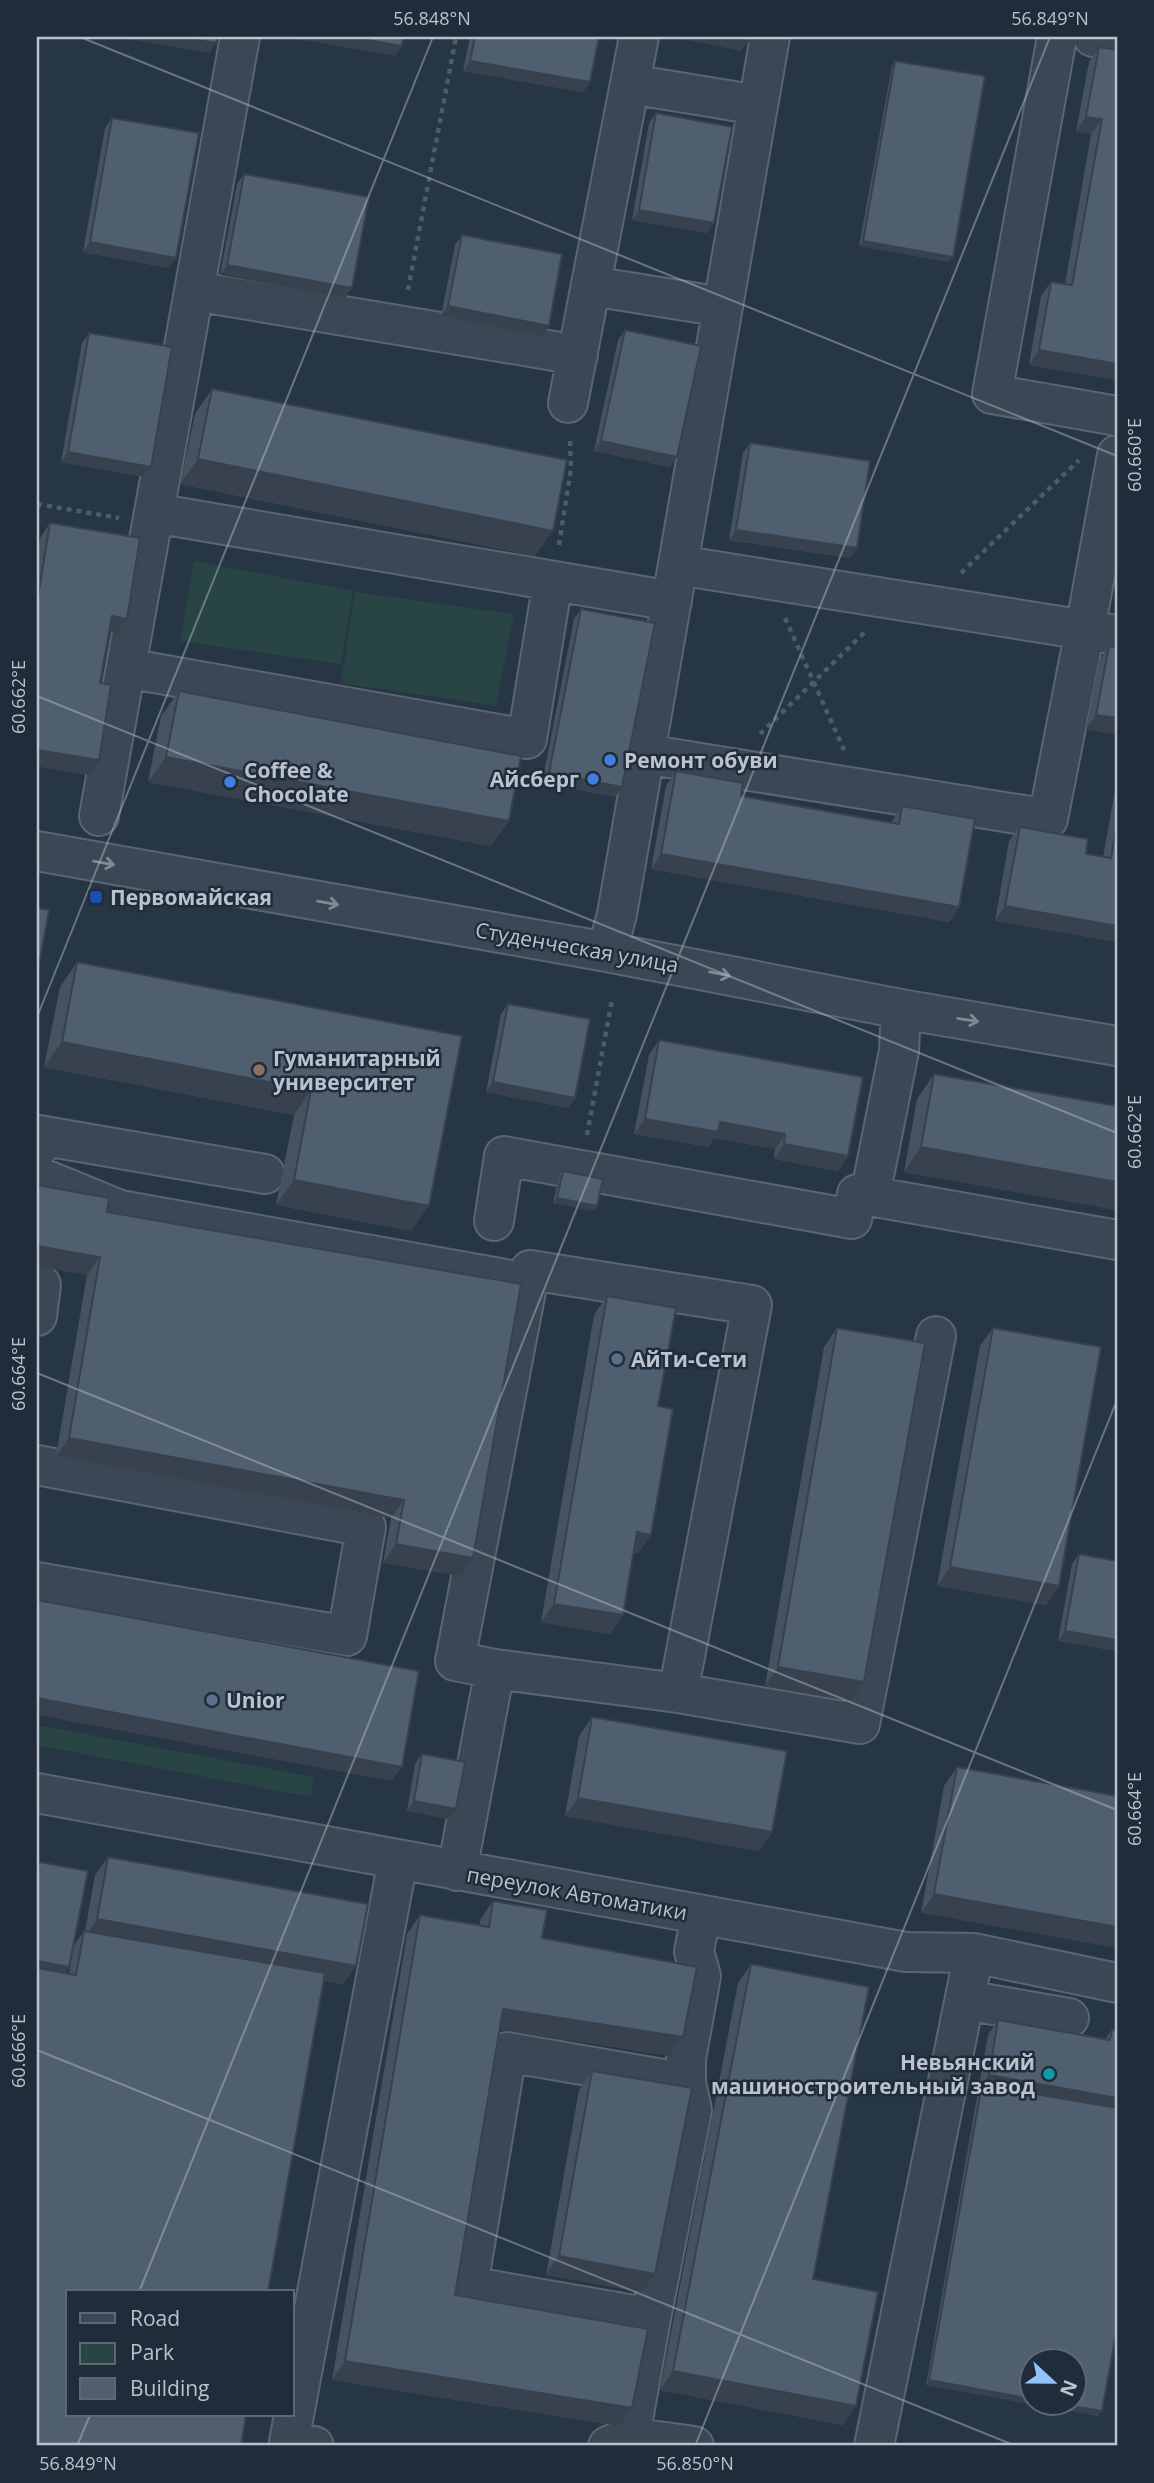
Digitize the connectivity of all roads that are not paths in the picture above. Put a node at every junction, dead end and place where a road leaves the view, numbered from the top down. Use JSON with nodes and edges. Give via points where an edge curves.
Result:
{"nodes":[{"id":1,"x":240,"y":37,"type":"edge"},
{"id":2,"x":639,"y":37,"type":"edge"},
{"id":3,"x":770,"y":37,"type":"edge"},
{"id":4,"x":1057,"y":37,"type":"edge"},
{"id":5,"x":1093,"y":37,"type":"edge"},
{"id":6,"x":1117,"y":41,"type":"edge"},
{"id":7,"x":630,"y":84,"type":"junction"},
{"id":8,"x":758,"y":105,"type":"junction"},
{"id":9,"x":591,"y":286,"type":"junction"},
{"id":10,"x":194,"y":291,"type":"junction"},
{"id":11,"x":723,"y":307,"type":"junction"},
{"id":12,"x":578,"y":355,"type":"junction"},
{"id":13,"x":568,"y":403,"type":"road end"},
{"id":14,"x":1117,"y":416,"type":"edge"},
{"id":15,"x":1102,"y":453,"type":"edge"},
{"id":16,"x":153,"y":518,"type":"junction"},
{"id":17,"x":553,"y":580,"type":"junction"},
{"id":18,"x":675,"y":583,"type":"junction"},
{"id":19,"x":1101,"y":632,"type":"edge"},
{"id":20,"x":126,"y":668,"type":"junction"},
{"id":21,"x":645,"y":754,"type":"junction"},
{"id":22,"x":99,"y":816,"type":"dead end"},
{"id":23,"x":37,"y":850,"type":"edge"},
{"id":24,"x":607,"y":952,"type":"junction"},
{"id":25,"x":901,"y":1009,"type":"junction"},
{"id":26,"x":1117,"y":1046,"type":"edge"},
{"id":27,"x":37,"y":1149,"type":"edge"},
{"id":28,"x":265,"y":1174,"type":"dead end"},
{"id":29,"x":37,"y":1177,"type":"edge"},
{"id":30,"x":870,"y":1196,"type":"junction"},
{"id":31,"x":494,"y":1221,"type":"dead end"},
{"id":32,"x":1117,"y":1240,"type":"edge"},
{"id":33,"x":505,"y":1279,"type":"edge"},
{"id":34,"x":37,"y":1284,"type":"edge"},
{"id":35,"x":37,"y":1316,"type":"edge"},
{"id":36,"x":936,"y":1336,"type":"dead end"},
{"id":37,"x":37,"y":1465,"type":"edge"},
{"id":38,"x":37,"y":1582,"type":"edge"},
{"id":39,"x":495,"y":1670,"type":"junction"},
{"id":40,"x":678,"y":1693,"type":"junction"},
{"id":41,"x":37,"y":1793,"type":"edge"},
{"id":42,"x":398,"y":1860,"type":"junction"},
{"id":43,"x":457,"y":1871,"type":"junction"},
{"id":44,"x":701,"y":1916,"type":"junction"},
{"id":45,"x":974,"y":1953,"type":"junction"},
{"id":46,"x":1117,"y":1983,"type":"edge"},
{"id":47,"x":965,"y":2000,"type":"junction"},
{"id":48,"x":1069,"y":2018,"type":"dead end"},
{"id":49,"x":686,"y":2082,"type":"junction"},
{"id":50,"x":651,"y":2318,"type":"junction"},
{"id":51,"x":619,"y":2442,"type":"edge"},
{"id":52,"x":297,"y":2445,"type":"edge"},
{"id":53,"x":694,"y":2446,"type":"edge"},
{"id":54,"x":873,"y":2446,"type":"edge"}],
"edges":[{"from":1,"to":10,"type":"street"},
{"from":2,"to":7,"type":"street"},
{"from":3,"to":8,"type":"street"},
{"from":4,"to":14,"type":"street","via":[[992,394]]},
{"from":5,"to":6,"type":"street"},
{"from":7,"to":8,"type":"street"},
{"from":7,"to":9,"type":"street"},
{"from":8,"to":11,"type":"street"},
{"from":9,"to":11,"type":"street"},
{"from":9,"to":12,"type":"street"},
{"from":10,"to":12,"type":"street"},
{"from":10,"to":16,"type":"street"},
{"from":11,"to":18,"type":"street"},
{"from":12,"to":13,"type":"street"},
{"from":15,"to":19,"type":"street"},
{"from":16,"to":17,"type":"street"},
{"from":16,"to":20,"type":"street"},
{"from":17,"to":18,"type":"street"},
{"from":17,"to":20,"type":"street","via":[[527,739]]},
{"from":18,"to":19,"type":"street","via":[[767,579]]},
{"from":18,"to":21,"type":"street"},
{"from":19,"to":21,"type":"street","via":[[1048,819]]},
{"from":20,"to":22,"type":"street"},
{"from":21,"to":24,"type":"street"},
{"from":23,"to":24,"type":"street","name":"Студенческая улица","one_way":true},
{"from":24,"to":25,"type":"street","name":"Студенческая улица","one_way":true},
{"from":25,"to":26,"type":"street","name":"Студенческая улица","one_way":true},
{"from":25,"to":30,"type":"street","via":[[899,1051]]},
{"from":27,"to":28,"type":"street","via":[[39,1135]]},
{"from":29,"to":33,"type":"street","via":[[120,1210]]},
{"from":30,"to":31,"type":"street","via":[[857,1194],[852,1219],[504,1156]]},
{"from":30,"to":32,"type":"street"},
{"from":34,"to":35,"type":"street","via":[[41,1285]]},
{"from":36,"to":40,"type":"street","via":[[860,1724]]},
{"from":37,"to":38,"type":"street","via":[[366,1527],[347,1636]]},
{"from":39,"to":40,"type":"street"},
{"from":39,"to":40,"type":"street","via":[[455,1661],[530,1270],[752,1305]]},
{"from":39,"to":43,"type":"street"},
{"from":41,"to":42,"type":"street","name":"переулок Автоматики"},
{"from":42,"to":43,"type":"street","name":"переулок Автоматики"},
{"from":42,"to":52,"type":"street"},
{"from":43,"to":44,"type":"street","name":"переулок Автоматики"},
{"from":44,"to":45,"type":"street","name":"переулок Автоматики","via":[[906,1952]]},
{"from":44,"to":49,"type":"street","via":[[694,1951],[701,1976]]},
{"from":45,"to":46,"type":"street","name":"переулок Автоматики"},
{"from":45,"to":47,"type":"street"},
{"from":47,"to":48,"type":"street"},
{"from":47,"to":54,"type":"street"},
{"from":49,"to":50,"type":"street","via":[[692,2109]]},
{"from":49,"to":50,"type":"street","via":[[507,2052],[468,2286]]},
{"from":50,"to":51,"type":"street"},
{"from":51,"to":53,"type":"street"}]}
